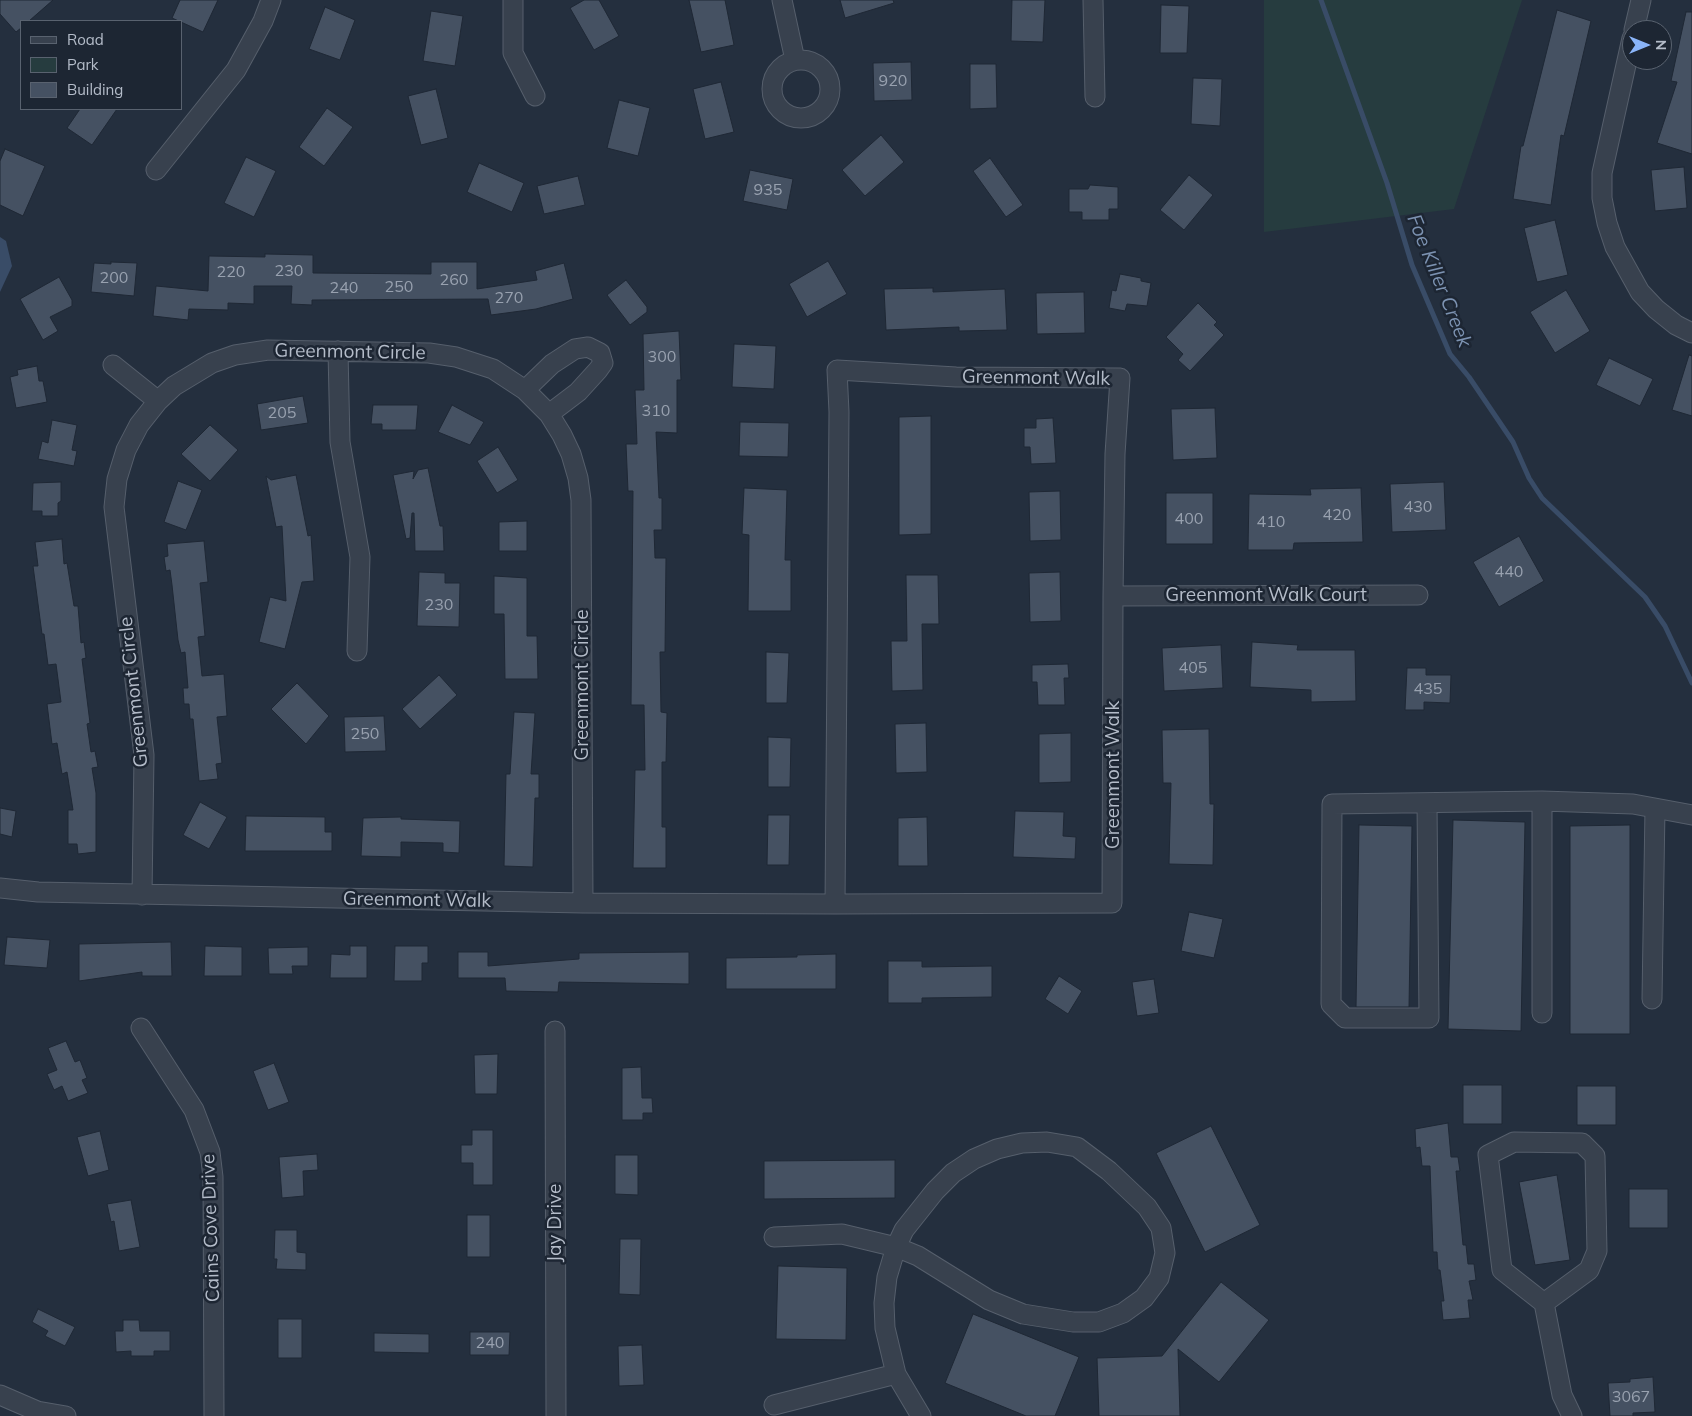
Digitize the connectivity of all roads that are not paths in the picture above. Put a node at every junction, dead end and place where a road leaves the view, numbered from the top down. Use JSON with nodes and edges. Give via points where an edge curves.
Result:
{"nodes":[{"id":1,"x":271,"y":0,"type":"edge"},
{"id":2,"x":513,"y":0,"type":"edge"},
{"id":3,"x":782,"y":0,"type":"edge"},
{"id":4,"x":1094,"y":0,"type":"edge"},
{"id":5,"x":1641,"y":0,"type":"edge"},
{"id":6,"x":1636,"y":20,"type":"edge"},
{"id":7,"x":795,"y":60,"type":"dead end"},
{"id":8,"x":1625,"y":70,"type":"edge"},
{"id":9,"x":535,"y":96,"type":"dead end"},
{"id":10,"x":1095,"y":97,"type":"dead end"},
{"id":11,"x":156,"y":170,"type":"dead end"},
{"id":12,"x":1692,"y":333,"type":"edge"},
{"id":13,"x":338,"y":351,"type":"junction"},
{"id":14,"x":113,"y":365,"type":"dead end"},
{"id":15,"x":525,"y":390,"type":"junction"},
{"id":16,"x":158,"y":401,"type":"junction"},
{"id":17,"x":548,"y":414,"type":"junction"},
{"id":18,"x":1418,"y":595,"type":"dead end"},
{"id":19,"x":1113,"y":596,"type":"junction"},
{"id":20,"x":357,"y":651,"type":"dead end"},
{"id":21,"x":1542,"y":801,"type":"junction"},
{"id":22,"x":1427,"y":803,"type":"junction"},
{"id":23,"x":1655,"y":808,"type":"junction"},
{"id":24,"x":1692,"y":815,"type":"edge"},
{"id":25,"x":0,"y":888,"type":"edge"},
{"id":26,"x":142,"y":895,"type":"junction"},
{"id":27,"x":583,"y":903,"type":"junction"},
{"id":28,"x":835,"y":904,"type":"junction"},
{"id":29,"x":1652,"y":999,"type":"dead end"},
{"id":30,"x":1542,"y":1013,"type":"dead end"},
{"id":31,"x":141,"y":1028,"type":"dead end"},
{"id":32,"x":555,"y":1031,"type":"dead end"},
{"id":33,"x":774,"y":1237,"type":"dead end"},
{"id":34,"x":896,"y":1247,"type":"junction"},
{"id":35,"x":1544,"y":1303,"type":"junction"},
{"id":36,"x":896,"y":1374,"type":"junction"},
{"id":37,"x":0,"y":1395,"type":"edge"},
{"id":38,"x":774,"y":1404,"type":"dead end"},
{"id":39,"x":66,"y":1416,"type":"edge"},
{"id":40,"x":214,"y":1416,"type":"edge"},
{"id":41,"x":556,"y":1416,"type":"edge"},
{"id":42,"x":921,"y":1416,"type":"edge"},
{"id":43,"x":1572,"y":1416,"type":"edge"}],
"edges":[{"from":1,"to":11,"type":"street","via":[[236,70]]},
{"from":2,"to":9,"type":"street","via":[[512,52]]},
{"from":3,"to":7,"type":"street"},
{"from":4,"to":10,"type":"street"},
{"from":5,"to":6,"type":"street"},
{"from":8,"to":12,"type":"street","via":[[1602,173],[1607,223],[1640,292],[1676,325]]},
{"from":13,"to":15,"type":"street","name":"Greenmont Circle","via":[[429,353],[456,357],[493,369]]},
{"from":13,"to":16,"type":"street","name":"Greenmont Circle","via":[[268,350],[235,355],[193,373]]},
{"from":13,"to":20,"type":"street","via":[[340,442],[360,557]]},
{"from":14,"to":16,"type":"street"},
{"from":15,"to":17,"type":"street","name":"Greenmont Circle"},
{"from":15,"to":17,"type":"street","via":[[552,364],[575,349],[588,347],[600,353],[603,363],[598,370],[578,392]]},
{"from":16,"to":26,"type":"street","name":"Greenmont Circle","via":[[139,425],[126,450],[117,480],[114,507],[144,755]]},
{"from":17,"to":27,"type":"street","name":"Greenmont Circle","via":[[571,454],[581,500]]},
{"from":18,"to":19,"type":"street","name":"Greenmont Walk Court"},
{"from":19,"to":28,"type":"street","name":"Greenmont Walk","via":[[1112,903]]},
{"from":19,"to":28,"type":"street","name":"Greenmont Walk","via":[[1120,378],[956,377],[837,370]]},
{"from":21,"to":22,"type":"street"},
{"from":21,"to":23,"type":"street","via":[[1633,804]]},
{"from":21,"to":30,"type":"street"},
{"from":22,"to":22,"type":"street","via":[[1429,1018],[1345,1018],[1331,1004],[1332,804]]},
{"from":23,"to":24,"type":"street"},
{"from":23,"to":29,"type":"street"},
{"from":25,"to":26,"type":"street","name":"Greenmont Walk"},
{"from":26,"to":27,"type":"street","name":"Greenmont Walk"},
{"from":27,"to":28,"type":"street","name":"Greenmont Walk"},
{"from":31,"to":40,"type":"street","name":"Cains Cove Drive","via":[[194,1110],[210,1152],[213,1177]]},
{"from":32,"to":41,"type":"street","name":"Jay Drive"},
{"from":33,"to":34,"type":"street","via":[[842,1234]]},
{"from":34,"to":34,"type":"street","via":[[904,1230],[953,1173],[997,1149],[1047,1142],[1078,1147],[1110,1171],[1147,1207],[1161,1228],[1165,1253],[1159,1278],[1144,1298],[1123,1313],[1099,1322],[1074,1322],[1023,1314],[989,1300],[918,1256]]},
{"from":34,"to":36,"type":"street","via":[[887,1277],[884,1303],[885,1328]]},
{"from":35,"to":35,"type":"street","via":[[1502,1270],[1488,1155],[1514,1142],[1582,1143],[1595,1156],[1597,1251],[1589,1270]]},
{"from":35,"to":43,"type":"street","via":[[1562,1395]]},
{"from":36,"to":38,"type":"street"},
{"from":36,"to":42,"type":"street"},
{"from":37,"to":39,"type":"street","via":[[37,1411]]}]}
